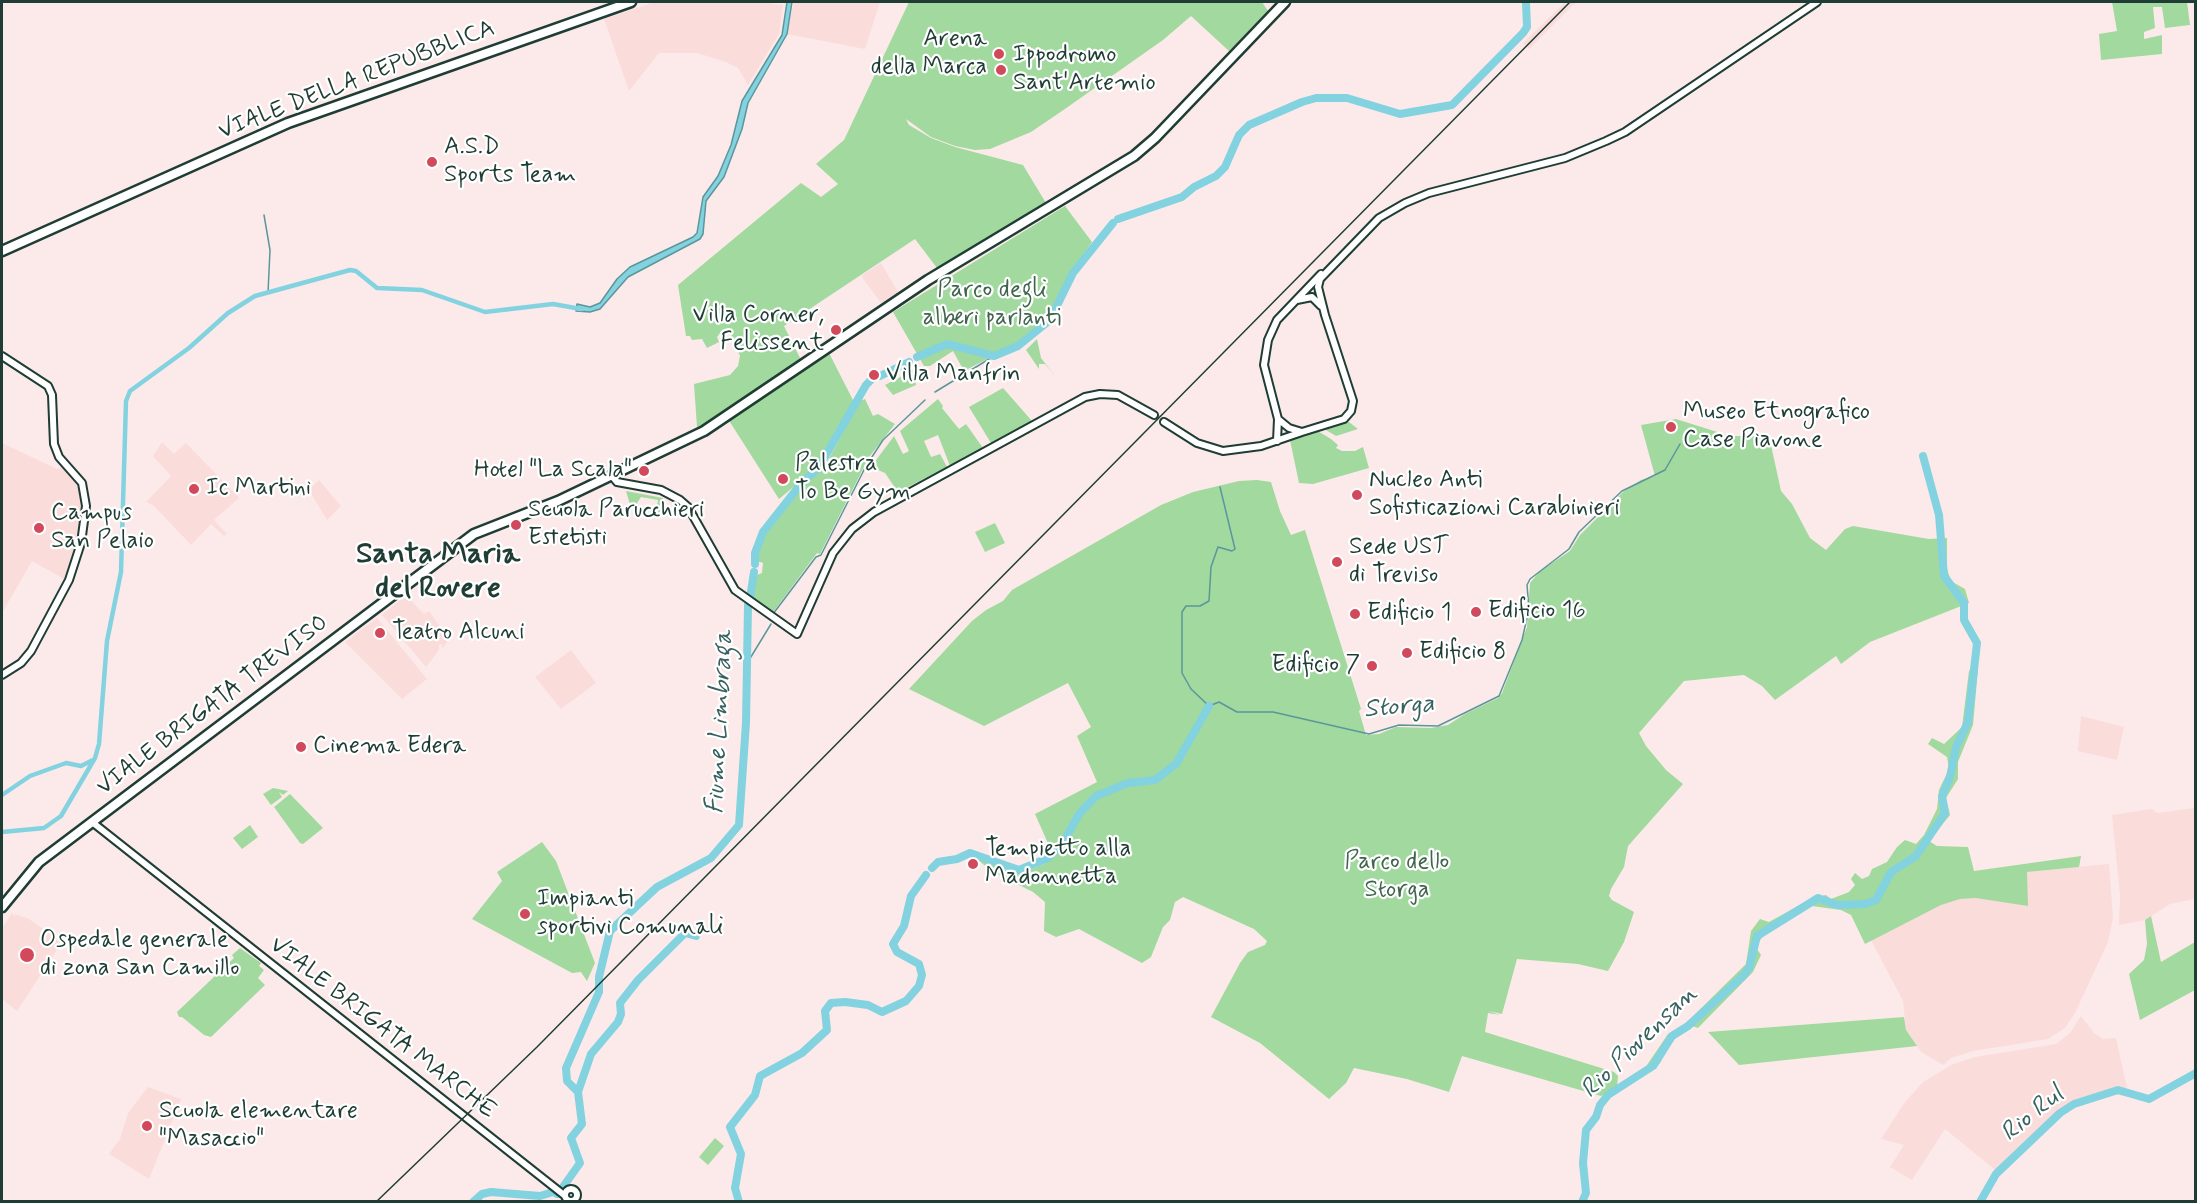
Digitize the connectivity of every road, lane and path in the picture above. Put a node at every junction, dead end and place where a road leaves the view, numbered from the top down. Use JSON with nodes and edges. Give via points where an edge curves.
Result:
{"nodes":[{"id":1,"x":631,"y":2,"type":"edge"},
{"id":2,"x":1285,"y":2,"type":"edge"},
{"id":3,"x":1817,"y":2,"type":"edge"},
{"id":4,"x":2,"y":251,"type":"edge"},
{"id":5,"x":1330,"y":266,"type":"junction"},
{"id":6,"x":1289,"y":306,"type":"junction"},
{"id":7,"x":1325,"y":315,"type":"junction"},
{"id":8,"x":2,"y":356,"type":"edge"},
{"id":9,"x":1154,"y":415,"type":"tunnel mouth"},
{"id":10,"x":1278,"y":419,"type":"junction"},
{"id":11,"x":1164,"y":422,"type":"tunnel mouth"},
{"id":12,"x":1302,"y":432,"type":"junction"},
{"id":13,"x":1276,"y":441,"type":"junction"},
{"id":14,"x":621,"y":472,"type":"junction"},
{"id":15,"x":612,"y":476,"type":"junction"},
{"id":16,"x":626,"y":484,"type":"junction"},
{"id":17,"x":2,"y":675,"type":"edge"},
{"id":18,"x":101,"y":816,"type":"junction"},
{"id":19,"x":92,"y":822,"type":"junction"},
{"id":20,"x":99,"y":830,"type":"junction"},
{"id":21,"x":2,"y":908,"type":"edge"},
{"id":22,"x":562,"y":1192,"type":"junction"},
{"id":23,"x":572,"y":1201,"type":"edge"}],
"edges":[{"from":1,"to":4,"type":"main road","name":"VIALE DELLA REPUBBLICA","via":[[288,123]]},
{"from":2,"to":14,"type":"main road","name":"VIALE BRIGATA TREVISO","via":[[1134,156],[928,280],[709,428]]},
{"from":3,"to":5,"type":"street","via":[[1625,132],[1565,158],[1405,203],[1379,218]]},
{"from":5,"to":6,"type":"street"},
{"from":5,"to":7,"type":"street","via":[[1318,287]]},
{"from":6,"to":7,"type":"street","via":[[1303,297],[1312,297]]},
{"from":6,"to":10,"type":"street","via":[[1273,327],[1265,352],[1266,380]]},
{"from":7,"to":12,"type":"street","via":[[1352,407],[1344,418]]},
{"from":8,"to":17,"type":"street","via":[[48,386],[54,444],[59,457],[82,483],[86,506],[79,552],[69,580],[31,651]]},
{"from":9,"to":16,"type":"street","via":[[1129,399],[1104,393],[1080,399],[867,516],[833,553],[794,633],[735,590],[688,507],[661,490]]},
{"from":10,"to":12,"type":"street"},
{"from":10,"to":13,"type":"street"},
{"from":11,"to":13,"type":"street","via":[[1197,443],[1217,450],[1241,450]]},
{"from":12,"to":13,"type":"street"},
{"from":14,"to":15,"type":"main road","name":"VIALE BRIGATA TREVISO"},
{"from":14,"to":16,"type":"street"},
{"from":15,"to":16,"type":"street"},
{"from":15,"to":18,"type":"main road","name":"VIALE BRIGATA TREVISO","via":[[474,534]]},
{"from":18,"to":19,"type":"main road","name":"VIALE BRIGATA TREVISO"},
{"from":18,"to":20,"type":"street"},
{"from":19,"to":20,"type":"street","name":"VIALE BRIGATA MARCHE"},
{"from":19,"to":21,"type":"main road","name":"VIALE BRIGATA TREVISO","via":[[34,866]]},
{"from":20,"to":22,"type":"street","name":"VIALE BRIGATA MARCHE"},
{"from":22,"to":23,"type":"street"},
{"from":22,"to":23,"type":"street","via":[[574,1189],[577,1195]]}]}
